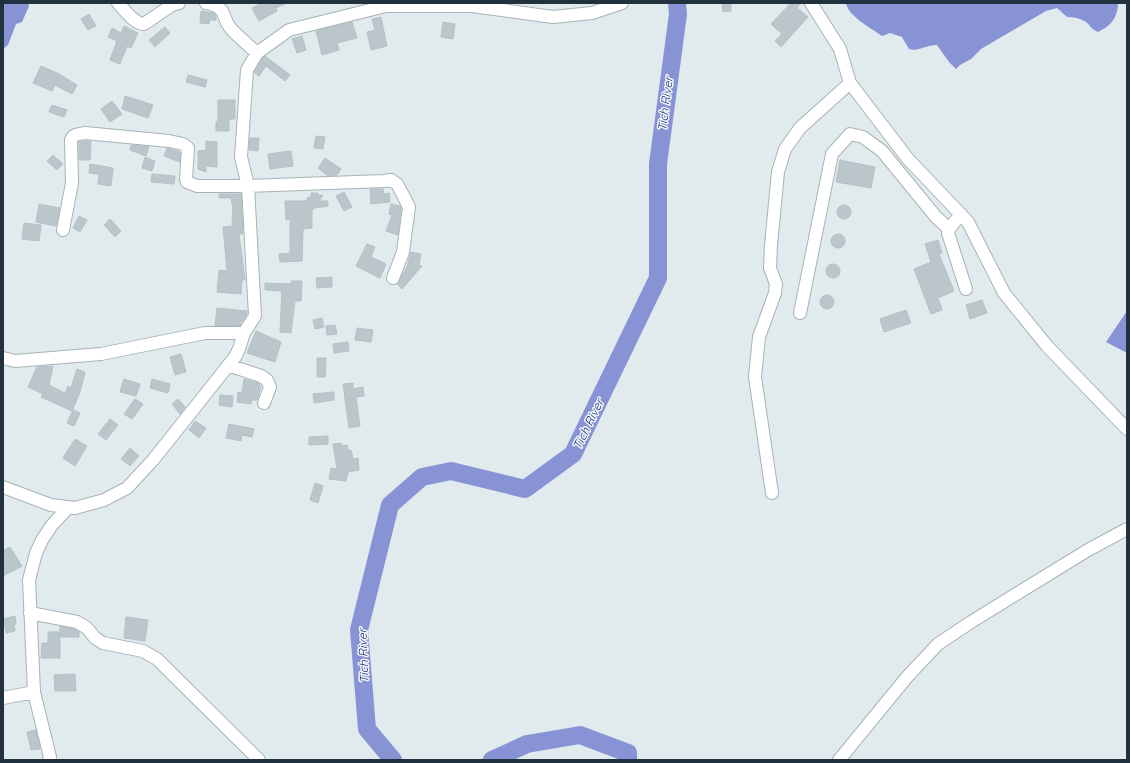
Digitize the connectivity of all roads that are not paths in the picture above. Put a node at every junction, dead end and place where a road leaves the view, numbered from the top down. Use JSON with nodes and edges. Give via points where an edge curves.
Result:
{"nodes":[{"id":1,"x":118,"y":3,"type":"edge"},
{"id":2,"x":179,"y":3,"type":"edge"},
{"id":3,"x":206,"y":3,"type":"edge"},
{"id":4,"x":622,"y":3,"type":"edge"},
{"id":5,"x":811,"y":3,"type":"edge"},
{"id":6,"x":257,"y":53,"type":"junction"},
{"id":7,"x":850,"y":83,"type":"junction"},
{"id":8,"x":248,"y":186,"type":"junction"},
{"id":9,"x":961,"y":214,"type":"junction"},
{"id":10,"x":949,"y":229,"type":"junction"},
{"id":11,"x":63,"y":230,"type":"dead end"},
{"id":12,"x":393,"y":278,"type":"dead end"},
{"id":13,"x":966,"y":289,"type":"dead end"},
{"id":14,"x":800,"y":313,"type":"dead end"},
{"id":15,"x":244,"y":333,"type":"junction"},
{"id":16,"x":3,"y":358,"type":"edge"},
{"id":17,"x":228,"y":365,"type":"junction"},
{"id":18,"x":264,"y":403,"type":"dead end"},
{"id":19,"x":1127,"y":429,"type":"edge"},
{"id":20,"x":3,"y":487,"type":"edge"},
{"id":21,"x":772,"y":493,"type":"dead end"},
{"id":22,"x":68,"y":508,"type":"junction"},
{"id":23,"x":1127,"y":529,"type":"edge"},
{"id":24,"x":30,"y":613,"type":"junction"},
{"id":25,"x":34,"y":692,"type":"junction"},
{"id":26,"x":3,"y":698,"type":"edge"},
{"id":27,"x":49,"y":760,"type":"edge"},
{"id":28,"x":259,"y":760,"type":"edge"},
{"id":29,"x":839,"y":760,"type":"edge"}],
"edges":[{"from":1,"to":2,"type":"street","via":[[136,22],[144,24]]},
{"from":3,"to":6,"type":"street","via":[[216,5],[222,10],[231,28]]},
{"from":4,"to":6,"type":"street","via":[[592,13],[553,17],[472,6],[386,6],[289,30]]},
{"from":5,"to":7,"type":"street","via":[[840,50]]},
{"from":6,"to":8,"type":"street","via":[[247,70],[241,157]]},
{"from":7,"to":9,"type":"street","via":[[908,159]]},
{"from":7,"to":21,"type":"street","via":[[800,128],[785,149],[778,172],[770,268],[776,284],[775,293],[759,337],[755,377]]},
{"from":8,"to":11,"type":"street","via":[[190,184],[186,179],[188,148],[183,144],[85,132],[76,134],[71,140],[72,183]]},
{"from":8,"to":12,"type":"street","via":[[391,180],[409,207],[404,252]]},
{"from":8,"to":15,"type":"street","via":[[255,316]]},
{"from":9,"to":10,"type":"street"},
{"from":9,"to":19,"type":"street","via":[[968,222],[1004,293],[1047,346]]},
{"from":10,"to":13,"type":"street","via":[[949,240]]},
{"from":10,"to":14,"type":"street","via":[[882,151],[863,138],[850,134],[832,154]]},
{"from":15,"to":16,"type":"street","via":[[205,333],[101,354],[15,361]]},
{"from":15,"to":17,"type":"street","via":[[239,349]]},
{"from":17,"to":18,"type":"street","via":[[267,380],[270,387]]},
{"from":17,"to":22,"type":"street","via":[[153,460],[127,488],[104,500]]},
{"from":20,"to":22,"type":"street","via":[[51,505]]},
{"from":22,"to":24,"type":"street","via":[[52,525],[36,553],[29,580]]},
{"from":23,"to":29,"type":"street","via":[[1088,550],[938,644],[907,677]]},
{"from":24,"to":25,"type":"street"},
{"from":24,"to":28,"type":"street","via":[[77,622],[103,643],[143,651],[157,659]]},
{"from":25,"to":26,"type":"street"},
{"from":25,"to":27,"type":"street"}]}
